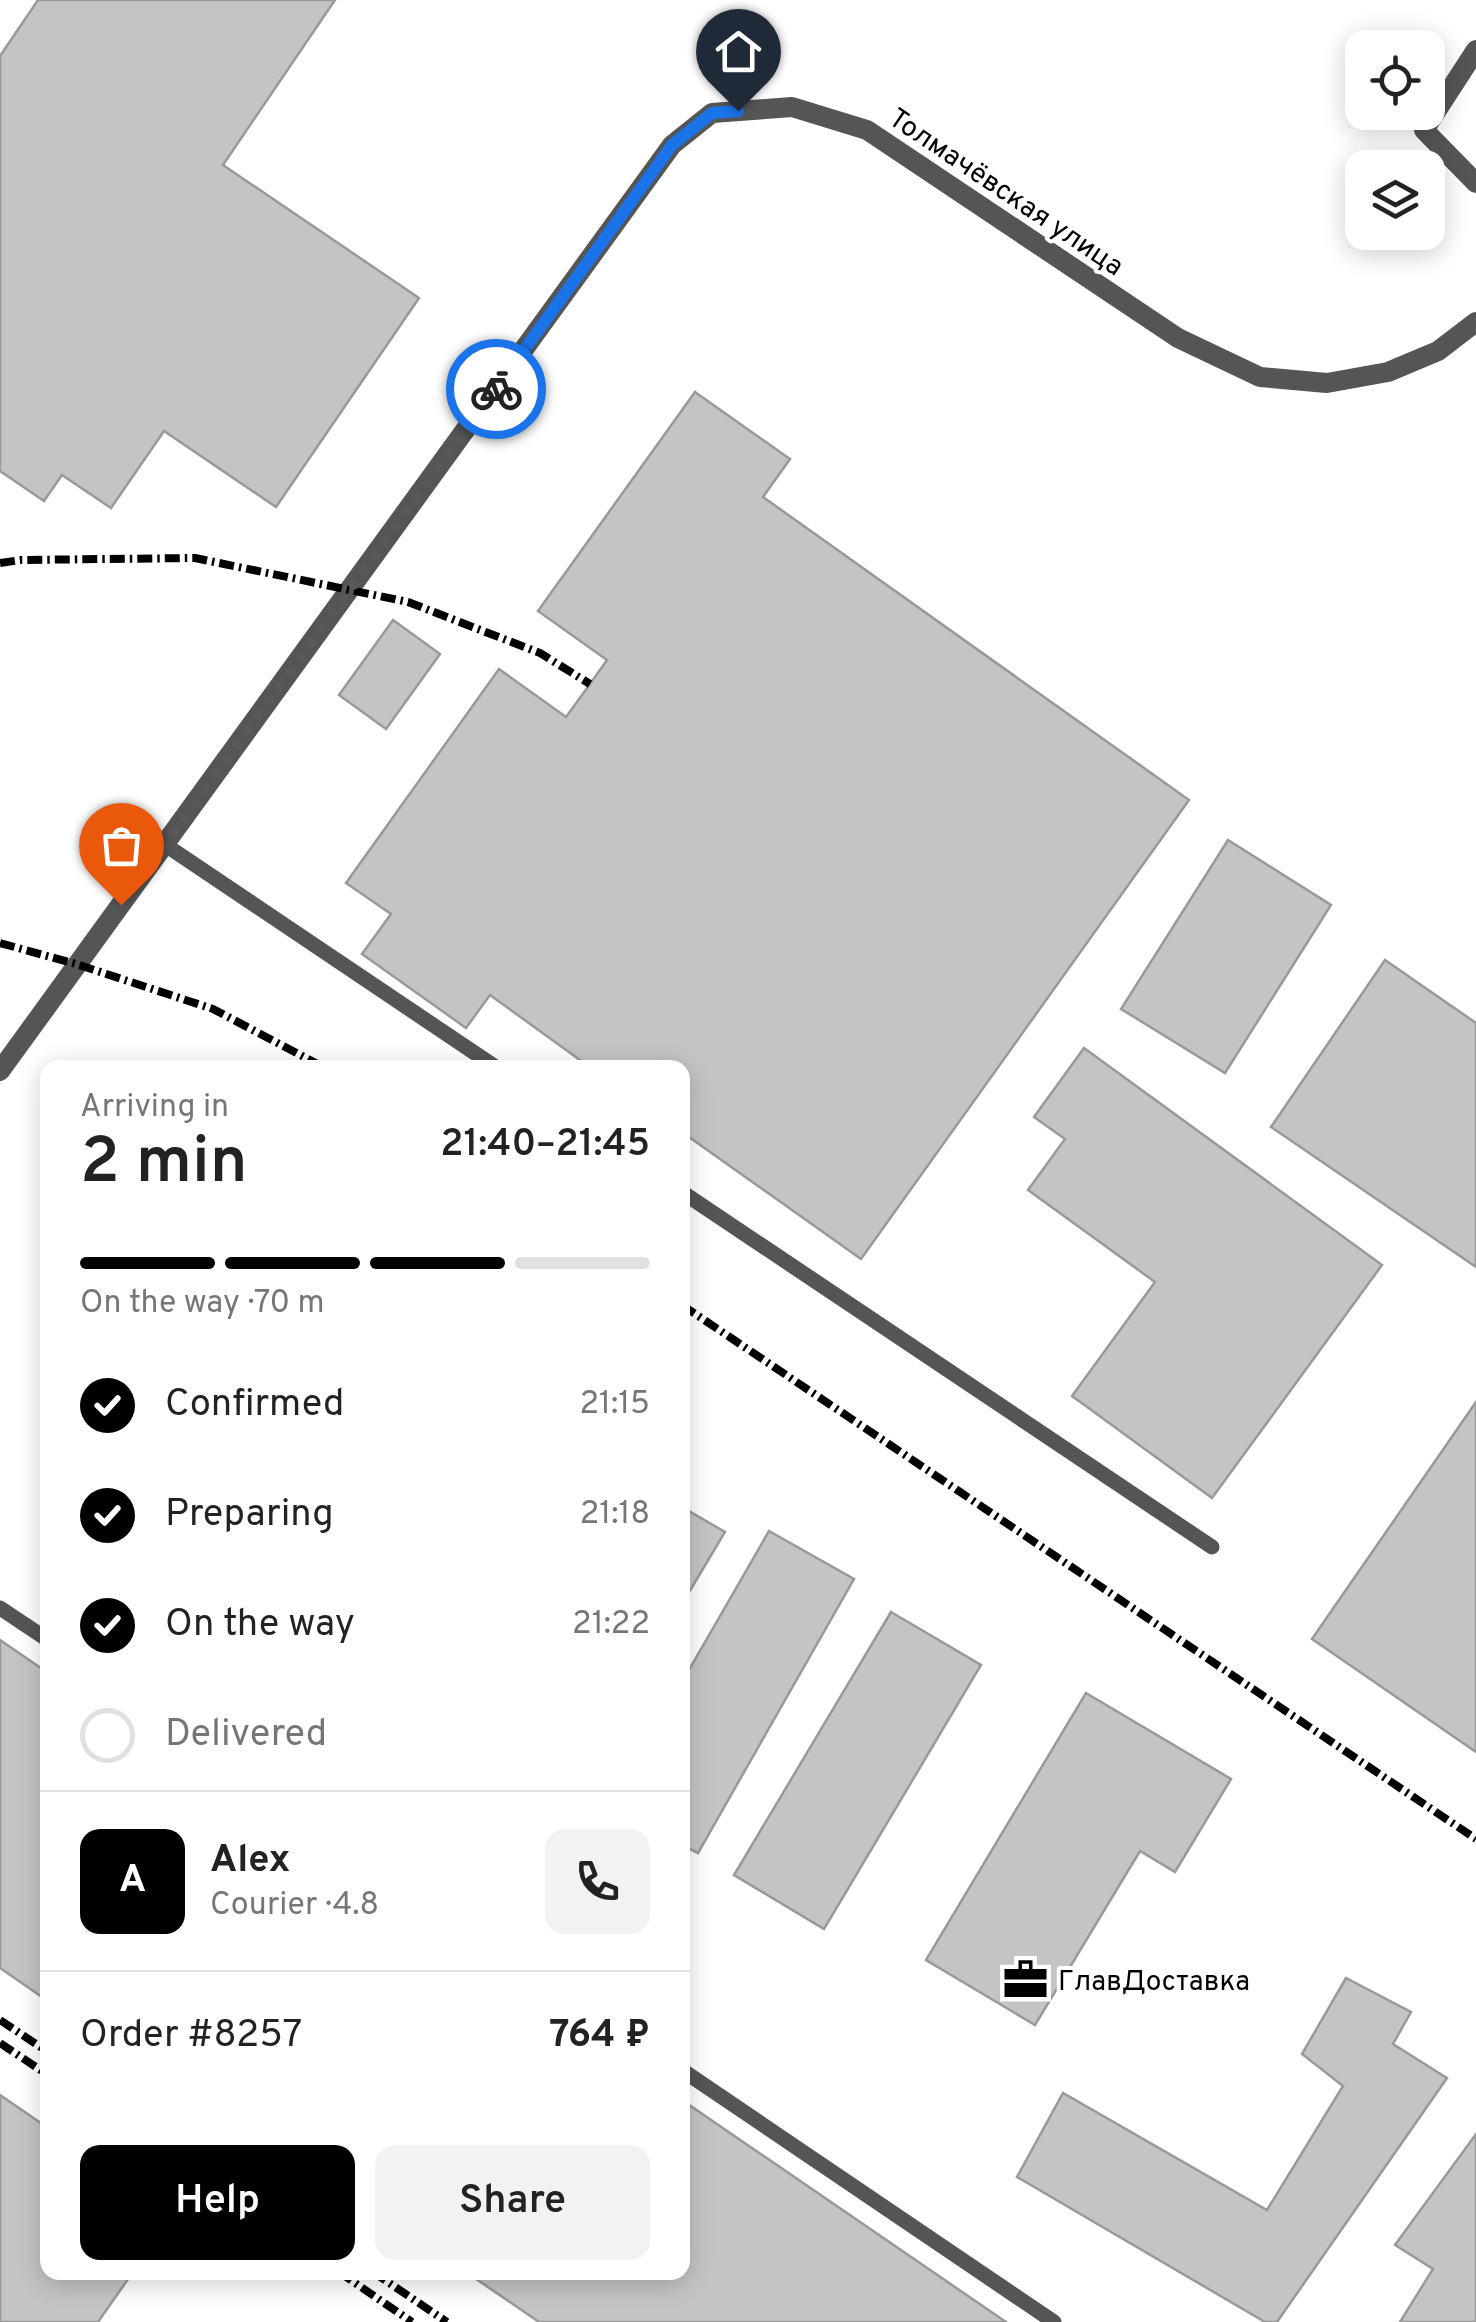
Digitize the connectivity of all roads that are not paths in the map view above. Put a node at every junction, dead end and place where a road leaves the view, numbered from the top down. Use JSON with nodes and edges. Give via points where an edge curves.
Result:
{"nodes":[{"id":1,"x":1476,"y":50,"type":"edge"},
{"id":2,"x":1476,"y":183,"type":"edge"},
{"id":3,"x":1476,"y":322,"type":"edge"},
{"id":4,"x":166,"y":846,"type":"junction"},
{"id":5,"x":485,"y":1060,"type":"edge"},
{"id":6,"x":0,"y":1072,"type":"edge"},
{"id":7,"x":690,"y":1197,"type":"edge"},
{"id":8,"x":1212,"y":1546,"type":"dead end"},
{"id":9,"x":0,"y":1608,"type":"edge"},
{"id":10,"x":40,"y":1635,"type":"edge"},
{"id":11,"x":690,"y":2075,"type":"edge"},
{"id":12,"x":1054,"y":2322,"type":"edge"}],
"edges":[{"from":1,"to":2,"type":"street","via":[[1424,130]]},
{"from":3,"to":4,"type":"street","name":"Толмачёвская улица","via":[[1438,351],[1388,372],[1327,382],[1260,376],[1178,338],[866,130],[792,107],[712,113],[672,145]]},
{"from":4,"to":5,"type":"lane"},
{"from":4,"to":6,"type":"street","name":"Толмачёвская улица"},
{"from":7,"to":8,"type":"lane"},
{"from":9,"to":10,"type":"lane"},
{"from":11,"to":12,"type":"lane"}]}
